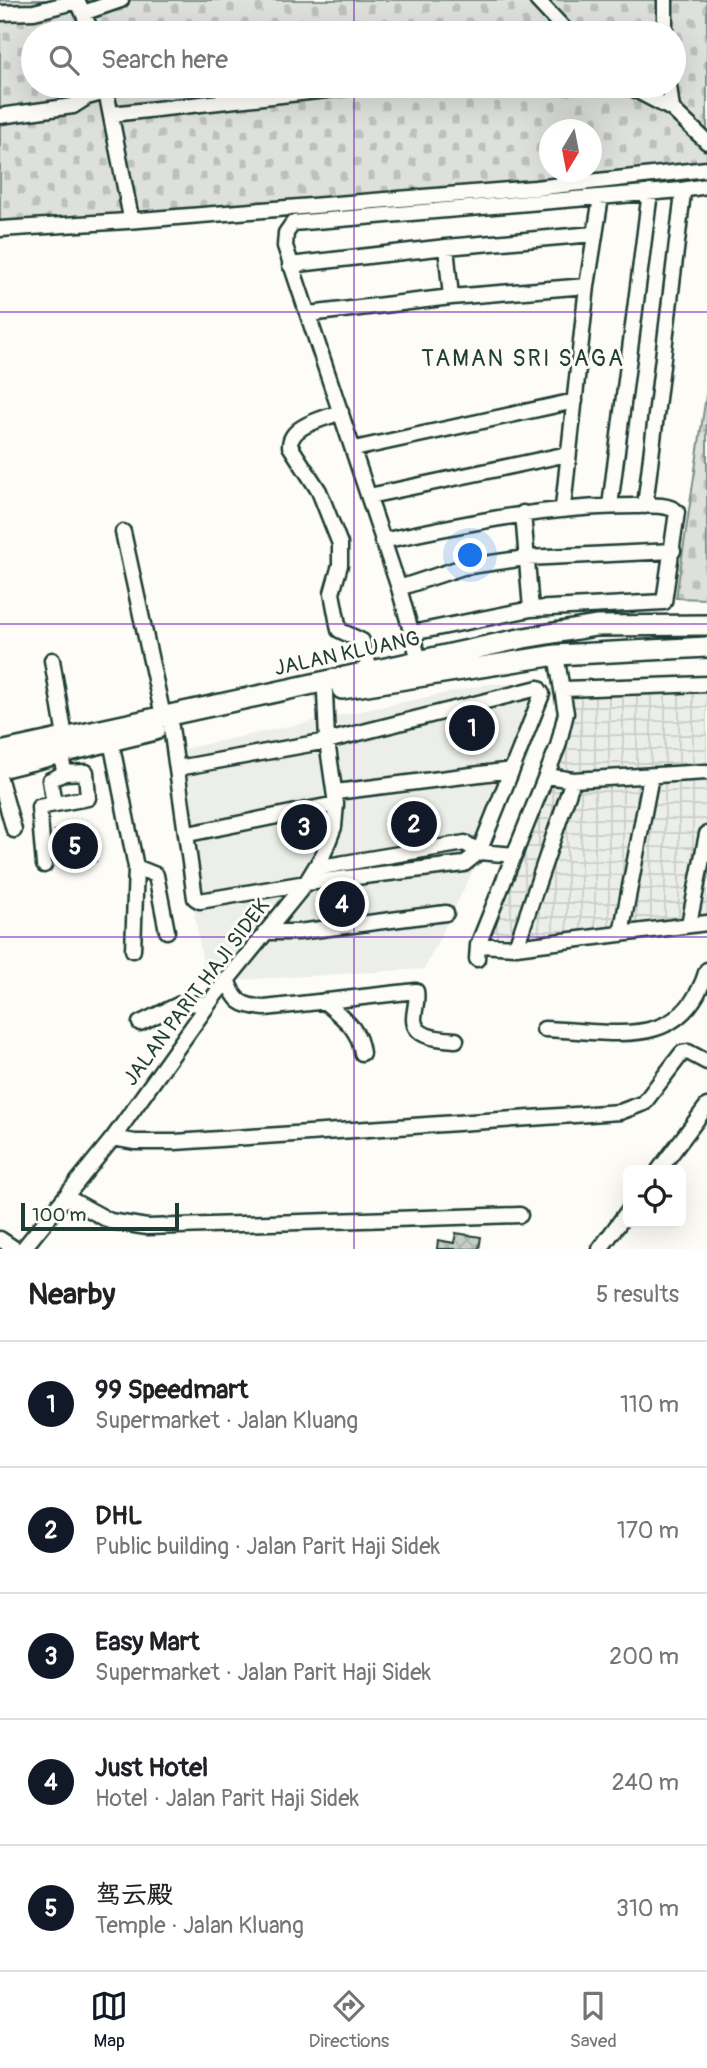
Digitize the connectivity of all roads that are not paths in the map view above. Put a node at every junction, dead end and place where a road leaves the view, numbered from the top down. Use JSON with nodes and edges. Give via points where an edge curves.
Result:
{"nodes":[{"id":1,"x":121,"y":0,"type":"edge"},
{"id":2,"x":537,"y":0,"type":"edge"},
{"id":3,"x":665,"y":0,"type":"edge"},
{"id":4,"x":79,"y":5,"type":"edge"},
{"id":5,"x":0,"y":13,"type":"edge"},
{"id":6,"x":86,"y":21,"type":"edge"},
{"id":7,"x":557,"y":21,"type":"edge"},
{"id":8,"x":665,"y":21,"type":"edge"},
{"id":9,"x":86,"y":98,"type":"edge"},
{"id":10,"x":108,"y":98,"type":"edge"},
{"id":11,"x":255,"y":98,"type":"edge"},
{"id":12,"x":651,"y":98,"type":"edge"},
{"id":13,"x":671,"y":98,"type":"edge"},
{"id":14,"x":672,"y":109,"type":"junction"},
{"id":15,"x":112,"y":114,"type":"junction"},
{"id":16,"x":0,"y":116,"type":"edge"},
{"id":17,"x":707,"y":142,"type":"edge"},
{"id":18,"x":707,"y":169,"type":"edge"},
{"id":19,"x":707,"y":186,"type":"edge"},
{"id":20,"x":681,"y":190,"type":"junction"},
{"id":21,"x":650,"y":192,"type":"junction"},
{"id":22,"x":601,"y":197,"type":"junction"},
{"id":23,"x":127,"y":221,"type":"junction"},
{"id":24,"x":0,"y":229,"type":"edge"},
{"id":25,"x":594,"y":234,"type":"junction"},
{"id":26,"x":446,"y":247,"type":"junction"},
{"id":27,"x":290,"y":265,"type":"junction"},
{"id":28,"x":587,"y":286,"type":"junction"},
{"id":29,"x":451,"y":297,"type":"junction"},
{"id":30,"x":309,"y":314,"type":"junction"},
{"id":31,"x":575,"y":401,"type":"junction"},
{"id":32,"x":341,"y":412,"type":"junction"},
{"id":33,"x":354,"y":449,"type":"junction"},
{"id":34,"x":568,"y":454,"type":"junction"},
{"id":35,"x":369,"y":496,"type":"junction"},
{"id":36,"x":610,"y":506,"type":"junction"},
{"id":37,"x":645,"y":506,"type":"junction"},
{"id":38,"x":563,"y":508,"type":"junction"},
{"id":39,"x":523,"y":513,"type":"junction"},
{"id":40,"x":123,"y":532,"type":"dead end"},
{"id":41,"x":383,"y":541,"type":"junction"},
{"id":42,"x":673,"y":551,"type":"junction"},
{"id":43,"x":526,"y":558,"type":"junction"},
{"id":44,"x":399,"y":588,"type":"junction"},
{"id":45,"x":531,"y":609,"type":"junction"},
{"id":46,"x":638,"y":614,"type":"junction"},
{"id":47,"x":707,"y":625,"type":"edge"},
{"id":48,"x":596,"y":626,"type":"junction"},
{"id":49,"x":412,"y":633,"type":"junction"},
{"id":50,"x":707,"y":647,"type":"edge"},
{"id":51,"x":599,"y":650,"type":"junction"},
{"id":52,"x":556,"y":654,"type":"junction"},
{"id":53,"x":52,"y":660,"type":"dead end"},
{"id":54,"x":419,"y":660,"type":"junction"},
{"id":55,"x":370,"y":671,"type":"junction"},
{"id":56,"x":707,"y":684,"type":"edge"},
{"id":57,"x":564,"y":689,"type":"junction"},
{"id":58,"x":325,"y":692,"type":"junction"},
{"id":59,"x":167,"y":721,"type":"junction"},
{"id":60,"x":111,"y":741,"type":"junction"},
{"id":61,"x":327,"y":741,"type":"junction"},
{"id":62,"x":0,"y":752,"type":"edge"},
{"id":63,"x":64,"y":754,"type":"junction"},
{"id":64,"x":0,"y":768,"type":"edge"},
{"id":65,"x":178,"y":768,"type":"junction"},
{"id":66,"x":512,"y":770,"type":"junction"},
{"id":67,"x":707,"y":772,"type":"edge"},
{"id":68,"x":547,"y":775,"type":"junction"},
{"id":69,"x":651,"y":776,"type":"junction"},
{"id":70,"x":0,"y":780,"type":"edge"},
{"id":71,"x":573,"y":780,"type":"junction"},
{"id":72,"x":336,"y":798,"type":"junction"},
{"id":73,"x":54,"y":804,"type":"junction"},
{"id":74,"x":14,"y":830,"type":"dead end"},
{"id":75,"x":188,"y":834,"type":"junction"},
{"id":76,"x":707,"y":834,"type":"edge"},
{"id":77,"x":479,"y":852,"type":"junction"},
{"id":78,"x":515,"y":855,"type":"junction"},
{"id":79,"x":44,"y":865,"type":"dead end"},
{"id":80,"x":136,"y":867,"type":"junction"},
{"id":81,"x":315,"y":868,"type":"junction"},
{"id":82,"x":306,"y":883,"type":"junction"},
{"id":83,"x":446,"y":913,"type":"dead end"},
{"id":84,"x":707,"y":923,"type":"edge"},
{"id":85,"x":689,"y":924,"type":"junction"},
{"id":86,"x":167,"y":931,"type":"dead end"},
{"id":87,"x":265,"y":932,"type":"junction"},
{"id":88,"x":621,"y":933,"type":"junction"},
{"id":89,"x":516,"y":947,"type":"junction"},
{"id":90,"x":133,"y":950,"type":"dead end"},
{"id":91,"x":707,"y":970,"type":"edge"},
{"id":92,"x":227,"y":979,"type":"junction"},
{"id":93,"x":324,"y":1002,"type":"junction"},
{"id":94,"x":209,"y":1003,"type":"junction"},
{"id":95,"x":140,"y":1023,"type":"dead end"},
{"id":96,"x":544,"y":1029,"type":"dead end"},
{"id":97,"x":456,"y":1040,"type":"dead end"},
{"id":98,"x":362,"y":1053,"type":"dead end"},
{"id":99,"x":707,"y":1062,"type":"edge"},
{"id":100,"x":707,"y":1106,"type":"edge"},
{"id":101,"x":113,"y":1138,"type":"junction"},
{"id":102,"x":663,"y":1165,"type":"edge"},
{"id":103,"x":66,"y":1197,"type":"junction"},
{"id":104,"x":520,"y":1215,"type":"dead end"},
{"id":105,"x":623,"y":1218,"type":"edge"},
{"id":106,"x":10,"y":1245,"type":"edge"},
{"id":107,"x":600,"y":1249,"type":"edge"}],
"edges":[{"from":1,"to":4,"type":"street"},
{"from":2,"to":7,"type":"street"},
{"from":3,"to":8,"type":"street"},
{"from":4,"to":5,"type":"street"},
{"from":4,"to":6,"type":"street"},
{"from":9,"to":16,"type":"street","via":[[74,106]]},
{"from":10,"to":15,"type":"street"},
{"from":11,"to":15,"type":"street"},
{"from":12,"to":14,"type":"street"},
{"from":13,"to":14,"type":"street"},
{"from":14,"to":17,"type":"street"},
{"from":15,"to":23,"type":"street","via":[[132,212]]},
{"from":18,"to":23,"type":"street","via":[[535,188]]},
{"from":19,"to":20,"type":"street"},
{"from":20,"to":21,"type":"street"},
{"from":20,"to":37,"type":"street"},
{"from":21,"to":22,"type":"street"},
{"from":21,"to":36,"type":"street"},
{"from":22,"to":25,"type":"street"},
{"from":22,"to":27,"type":"street","via":[[293,223],[285,246]]},
{"from":23,"to":24,"type":"street"},
{"from":25,"to":26,"type":"street"},
{"from":25,"to":28,"type":"street"},
{"from":26,"to":27,"type":"street"},
{"from":26,"to":29,"type":"street"},
{"from":27,"to":30,"type":"street"},
{"from":28,"to":29,"type":"street"},
{"from":28,"to":31,"type":"street"},
{"from":29,"to":30,"type":"street"},
{"from":30,"to":32,"type":"street"},
{"from":31,"to":33,"type":"street"},
{"from":31,"to":34,"type":"street"},
{"from":32,"to":33,"type":"street"},
{"from":32,"to":55,"type":"street","via":[[296,431],[289,446],[319,491],[340,544],[332,593],[339,630],[362,641]]},
{"from":33,"to":35,"type":"street"},
{"from":34,"to":35,"type":"street"},
{"from":34,"to":38,"type":"street"},
{"from":35,"to":41,"type":"street"},
{"from":36,"to":37,"type":"street"},
{"from":36,"to":38,"type":"street"},
{"from":37,"to":42,"type":"street","via":[[677,512]]},
{"from":38,"to":39,"type":"street"},
{"from":39,"to":41,"type":"street"},
{"from":39,"to":43,"type":"street"},
{"from":40,"to":59,"type":"street"},
{"from":41,"to":44,"type":"street"},
{"from":42,"to":43,"type":"street"},
{"from":42,"to":46,"type":"street","via":[[667,598]]},
{"from":43,"to":44,"type":"street","via":[[463,567]]},
{"from":43,"to":45,"type":"street"},
{"from":44,"to":49,"type":"street"},
{"from":45,"to":46,"type":"street"},
{"from":45,"to":49,"type":"street"},
{"from":46,"to":47,"type":"highway","name":"JALAN KLUANG"},
{"from":46,"to":48,"type":"highway","name":"JALAN KLUANG"},
{"from":48,"to":51,"type":"highway","via":[[612,633],[611,642]]},
{"from":48,"to":54,"type":"highway","name":"JALAN KLUANG"},
{"from":49,"to":54,"type":"street"},
{"from":50,"to":51,"type":"highway","name":"JALAN KLUANG"},
{"from":51,"to":52,"type":"highway","name":"JALAN KLUANG"},
{"from":52,"to":57,"type":"street"},
{"from":52,"to":58,"type":"highway","name":"JALAN KLUANG"},
{"from":53,"to":63,"type":"street"},
{"from":54,"to":55,"type":"highway","name":"JALAN KLUANG"},
{"from":55,"to":59,"type":"highway","name":"JALAN KLUANG"},
{"from":56,"to":57,"type":"street"},
{"from":57,"to":68,"type":"street","via":[[566,713]]},
{"from":58,"to":59,"type":"highway","name":"JALAN KLUANG"},
{"from":58,"to":61,"type":"street","name":"JALAN PARIT HAJI SIDEK"},
{"from":59,"to":60,"type":"highway","name":"JALAN KLUANG"},
{"from":59,"to":63,"type":"highway","name":"JALAN KLUANG"},
{"from":59,"to":65,"type":"street"},
{"from":60,"to":63,"type":"highway","name":"JALAN KLUANG"},
{"from":60,"to":80,"type":"street"},
{"from":61,"to":65,"type":"street"},
{"from":61,"to":66,"type":"street","via":[[538,688],[541,699]]},
{"from":61,"to":72,"type":"street","name":"JALAN PARIT HAJI SIDEK"},
{"from":62,"to":63,"type":"highway","name":"JALAN KLUANG"},
{"from":63,"to":64,"type":"highway","name":"JALAN KLUANG"},
{"from":63,"to":73,"type":"street","via":[[50,780]]},
{"from":63,"to":73,"type":"street","via":[[86,772],[90,793],[88,798]]},
{"from":65,"to":75,"type":"street"},
{"from":66,"to":72,"type":"street"},
{"from":66,"to":77,"type":"street"},
{"from":67,"to":69,"type":"street"},
{"from":68,"to":71,"type":"street"},
{"from":68,"to":78,"type":"street"},
{"from":69,"to":71,"type":"street"},
{"from":69,"to":88,"type":"street"},
{"from":70,"to":74,"type":"street"},
{"from":71,"to":89,"type":"street"},
{"from":72,"to":75,"type":"street"},
{"from":72,"to":81,"type":"street","name":"JALAN PARIT HAJI SIDEK","via":[[334,827]]},
{"from":73,"to":79,"type":"street","via":[[37,810]]},
{"from":75,"to":82,"type":"street","via":[[195,898],[200,901]]},
{"from":76,"to":85,"type":"street"},
{"from":77,"to":78,"type":"street"},
{"from":77,"to":81,"type":"street","via":[[465,843]]},
{"from":77,"to":82,"type":"street","via":[[464,864]]},
{"from":78,"to":89,"type":"street","via":[[477,952]]},
{"from":80,"to":86,"type":"street","via":[[156,875]]},
{"from":80,"to":90,"type":"street"},
{"from":81,"to":82,"type":"street","name":"JALAN PARIT HAJI SIDEK"},
{"from":82,"to":87,"type":"street","name":"JALAN PARIT HAJI SIDEK"},
{"from":83,"to":87,"type":"street"},
{"from":84,"to":85,"type":"street"},
{"from":85,"to":88,"type":"street"},
{"from":87,"to":92,"type":"street","name":"JALAN PARIT HAJI SIDEK"},
{"from":88,"to":89,"type":"street"},
{"from":91,"to":96,"type":"street","via":[[701,992],[687,1011],[667,1026],[639,1032]]},
{"from":92,"to":93,"type":"street","via":[[233,997],[243,1006]]},
{"from":92,"to":94,"type":"street","name":"JALAN PARIT HAJI SIDEK"},
{"from":93,"to":97,"type":"street","via":[[416,991],[414,1021],[418,1030],[432,1038]]},
{"from":93,"to":98,"type":"street","via":[[355,1030]]},
{"from":94,"to":95,"type":"street","via":[[180,1004]]},
{"from":94,"to":101,"type":"street","name":"JALAN PARIT HAJI SIDEK"},
{"from":99,"to":101,"type":"street","via":[[688,1052],[682,1054],[644,1103],[620,1112],[175,1142]]},
{"from":100,"to":102,"type":"street"},
{"from":101,"to":103,"type":"street","name":"JALAN PARIT HAJI SIDEK"},
{"from":103,"to":104,"type":"street","via":[[110,1221],[147,1227]]},
{"from":103,"to":106,"type":"street","name":"JALAN PARIT HAJI SIDEK"},
{"from":105,"to":107,"type":"street"}]}
